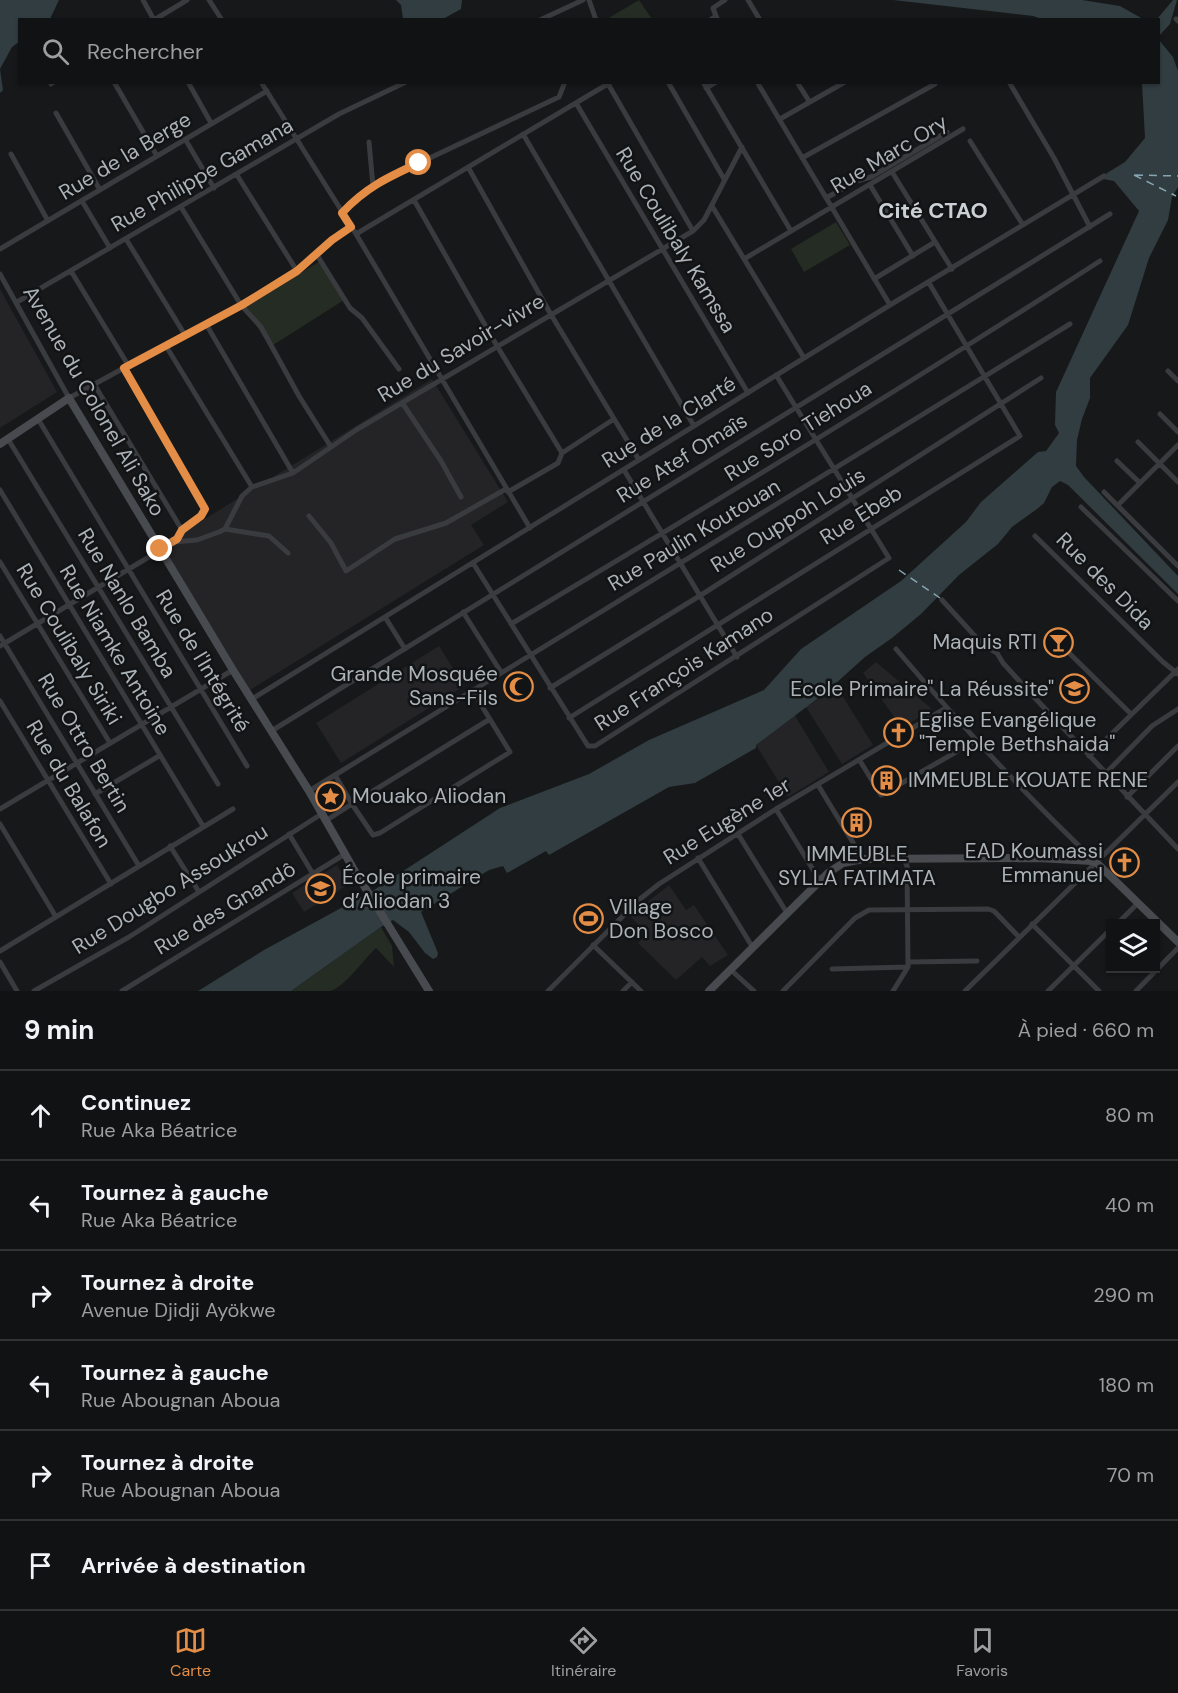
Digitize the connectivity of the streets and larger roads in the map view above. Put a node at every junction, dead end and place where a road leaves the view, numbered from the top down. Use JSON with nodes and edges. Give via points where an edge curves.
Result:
{"nodes":[{"id":1,"x":143,"y":0,"type":"edge"},
{"id":2,"x":187,"y":0,"type":"edge"},
{"id":3,"x":209,"y":0,"type":"edge"},
{"id":4,"x":583,"y":0,"type":"edge"},
{"id":5,"x":589,"y":0,"type":"edge"},
{"id":6,"x":725,"y":0,"type":"edge"},
{"id":7,"x":748,"y":0,"type":"edge"},
{"id":8,"x":153,"y":18,"type":"edge"},
{"id":9,"x":157,"y":18,"type":"edge"},
{"id":10,"x":221,"y":18,"type":"edge"},
{"id":11,"x":544,"y":18,"type":"edge"},
{"id":12,"x":595,"y":18,"type":"edge"},
{"id":13,"x":715,"y":18,"type":"edge"},
{"id":14,"x":758,"y":18,"type":"edge"},
{"id":15,"x":115,"y":84,"type":"edge"},
{"id":16,"x":189,"y":84,"type":"edge"},
{"id":17,"x":262,"y":84,"type":"edge"},
{"id":18,"x":402,"y":84,"type":"edge"},
{"id":19,"x":564,"y":84,"type":"edge"},
{"id":20,"x":606,"y":84,"type":"edge"},
{"id":21,"x":609,"y":84,"type":"edge"},
{"id":22,"x":669,"y":84,"type":"edge"},
{"id":23,"x":758,"y":84,"type":"edge"},
{"id":24,"x":798,"y":84,"type":"edge"},
{"id":25,"x":841,"y":84,"type":"edge"},
{"id":26,"x":935,"y":84,"type":"edge"},
{"id":27,"x":1010,"y":84,"type":"edge"},
{"id":28,"x":705,"y":85,"type":"edge"},
{"id":29,"x":267,"y":91,"type":"junction"},
{"id":30,"x":809,"y":101,"type":"junction"},
{"id":31,"x":576,"y":104,"type":"junction"},
{"id":32,"x":56,"y":113,"type":"dead end"},
{"id":33,"x":780,"y":119,"type":"junction"},
{"id":34,"x":211,"y":123,"type":"junction"},
{"id":35,"x":963,"y":129,"type":"dead end"},
{"id":36,"x":947,"y":132,"type":"dead end"},
{"id":37,"x":523,"y":134,"type":"junction"},
{"id":38,"x":297,"y":138,"type":"junction"},
{"id":39,"x":185,"y":139,"type":"junction"},
{"id":40,"x":970,"y":141,"type":"dead end"},
{"id":41,"x":369,"y":142,"type":"dead end"},
{"id":42,"x":742,"y":147,"type":"junction"},
{"id":43,"x":11,"y":154,"type":"dead end"},
{"id":44,"x":158,"y":156,"type":"junction"},
{"id":45,"x":802,"y":158,"type":"junction"},
{"id":46,"x":468,"y":167,"type":"junction"},
{"id":47,"x":892,"y":172,"type":"junction"},
{"id":48,"x":237,"y":175,"type":"junction"},
{"id":49,"x":1104,"y":176,"type":"dead end"},
{"id":50,"x":724,"y":179,"type":"junction"},
{"id":51,"x":870,"y":185,"type":"junction"},
{"id":52,"x":373,"y":186,"type":"junction"},
{"id":53,"x":214,"y":188,"type":"junction"},
{"id":54,"x":100,"y":190,"type":"junction"},
{"id":55,"x":1072,"y":195,"type":"junction"},
{"id":56,"x":826,"y":198,"type":"junction"},
{"id":57,"x":414,"y":200,"type":"junction"},
{"id":58,"x":82,"y":201,"type":"junction"},
{"id":59,"x":712,"y":206,"type":"junction"},
{"id":60,"x":181,"y":207,"type":"junction"},
{"id":61,"x":831,"y":207,"type":"junction"},
{"id":62,"x":342,"y":213,"type":"junction"},
{"id":63,"x":1110,"y":214,"type":"dead end"},
{"id":64,"x":48,"y":220,"type":"junction"},
{"id":65,"x":1023,"y":225,"type":"junction"},
{"id":66,"x":351,"y":227,"type":"junction"},
{"id":67,"x":1090,"y":227,"type":"junction"},
{"id":68,"x":693,"y":231,"type":"junction"},
{"id":69,"x":791,"y":231,"type":"junction"},
{"id":70,"x":356,"y":234,"type":"junction"},
{"id":71,"x":126,"y":239,"type":"junction"},
{"id":72,"x":935,"y":242,"type":"junction"},
{"id":73,"x":110,"y":248,"type":"junction"},
{"id":74,"x":662,"y":248,"type":"junction"},
{"id":75,"x":0,"y":249,"type":"edge"},
{"id":76,"x":317,"y":255,"type":"junction"},
{"id":77,"x":913,"y":256,"type":"junction"},
{"id":78,"x":744,"y":259,"type":"junction"},
{"id":79,"x":1100,"y":261,"type":"dead end"},
{"id":80,"x":952,"y":269,"type":"junction"},
{"id":81,"x":71,"y":271,"type":"junction"},
{"id":82,"x":297,"y":271,"type":"junction"},
{"id":83,"x":0,"y":274,"type":"edge"},
{"id":84,"x":874,"y":279,"type":"junction"},
{"id":85,"x":609,"y":280,"type":"junction"},
{"id":86,"x":929,"y":283,"type":"junction"},
{"id":87,"x":16,"y":302,"type":"junction"},
{"id":88,"x":242,"y":305,"type":"junction"},
{"id":89,"x":890,"y":305,"type":"junction"},
{"id":90,"x":550,"y":314,"type":"junction"},
{"id":91,"x":946,"y":314,"type":"junction"},
{"id":92,"x":206,"y":324,"type":"junction"},
{"id":93,"x":1070,"y":324,"type":"dead end"},
{"id":94,"x":185,"y":335,"type":"junction"},
{"id":95,"x":966,"y":345,"type":"junction"},
{"id":96,"x":166,"y":346,"type":"junction"},
{"id":97,"x":497,"y":346,"type":"junction"},
{"id":98,"x":804,"y":358,"type":"junction"},
{"id":99,"x":126,"y":367,"type":"junction"},
{"id":100,"x":399,"y":369,"type":"dead end"},
{"id":101,"x":1168,"y":371,"type":"dead end"},
{"id":102,"x":776,"y":375,"type":"junction"},
{"id":103,"x":985,"y":377,"type":"junction"},
{"id":104,"x":1041,"y":378,"type":"dead end"},
{"id":105,"x":442,"y":379,"type":"junction"},
{"id":106,"x":1178,"y":381,"type":"edge"},
{"id":107,"x":94,"y":384,"type":"junction"},
{"id":108,"x":748,"y":393,"type":"junction"},
{"id":109,"x":69,"y":398,"type":"junction"},
{"id":110,"x":403,"y":404,"type":"junction"},
{"id":111,"x":1002,"y":404,"type":"junction"},
{"id":112,"x":796,"y":407,"type":"junction"},
{"id":113,"x":1160,"y":414,"type":"dead end"},
{"id":114,"x":614,"y":419,"type":"junction"},
{"id":115,"x":38,"y":420,"type":"junction"},
{"id":116,"x":694,"y":426,"type":"junction"},
{"id":117,"x":1178,"y":432,"type":"edge"},
{"id":118,"x":8,"y":439,"type":"junction"},
{"id":119,"x":815,"y":439,"type":"junction"},
{"id":120,"x":1138,"y":442,"type":"dead end"},
{"id":121,"x":0,"y":444,"type":"edge"},
{"id":122,"x":1178,"y":445,"type":"edge"},
{"id":123,"x":331,"y":447,"type":"junction"},
{"id":124,"x":562,"y":453,"type":"junction"},
{"id":125,"x":639,"y":460,"type":"junction"},
{"id":126,"x":1117,"y":462,"type":"dead end"},
{"id":127,"x":1160,"y":464,"type":"junction"},
{"id":128,"x":624,"y":470,"type":"junction"},
{"id":129,"x":834,"y":470,"type":"junction"},
{"id":130,"x":293,"y":473,"type":"junction"},
{"id":131,"x":1178,"y":482,"type":"edge"},
{"id":132,"x":1140,"y":483,"type":"junction"},
{"id":133,"x":252,"y":487,"type":"junction"},
{"id":134,"x":0,"y":490,"type":"edge"},
{"id":135,"x":507,"y":490,"type":"junction"},
{"id":136,"x":1104,"y":492,"type":"dead end"},
{"id":137,"x":461,"y":497,"type":"dead end"},
{"id":138,"x":852,"y":498,"type":"junction"},
{"id":139,"x":643,"y":501,"type":"junction"},
{"id":140,"x":1118,"y":505,"type":"junction"},
{"id":141,"x":1082,"y":507,"type":"dead end"},
{"id":142,"x":309,"y":516,"type":"dead end"},
{"id":143,"x":530,"y":528,"type":"junction"},
{"id":144,"x":871,"y":528,"type":"junction"},
{"id":145,"x":225,"y":529,"type":"junction"},
{"id":146,"x":182,"y":530,"type":"junction"},
{"id":147,"x":663,"y":534,"type":"junction"},
{"id":148,"x":1035,"y":536,"type":"dead end"},
{"id":149,"x":174,"y":542,"type":"junction"},
{"id":150,"x":160,"y":549,"type":"junction"},
{"id":151,"x":288,"y":553,"type":"dead end"},
{"id":152,"x":681,"y":561,"type":"junction"},
{"id":153,"x":0,"y":562,"type":"edge"},
{"id":154,"x":473,"y":562,"type":"junction"},
{"id":155,"x":1178,"y":566,"type":"edge"},
{"id":156,"x":128,"y":568,"type":"junction"},
{"id":157,"x":98,"y":586,"type":"junction"},
{"id":158,"x":493,"y":594,"type":"junction"},
{"id":159,"x":701,"y":595,"type":"junction"},
{"id":160,"x":942,"y":600,"type":"dead end"},
{"id":161,"x":1178,"y":601,"type":"edge"},
{"id":162,"x":68,"y":604,"type":"junction"},
{"id":163,"x":464,"y":612,"type":"junction"},
{"id":164,"x":385,"y":617,"type":"junction"},
{"id":165,"x":37,"y":623,"type":"junction"},
{"id":166,"x":511,"y":624,"type":"junction"},
{"id":167,"x":719,"y":625,"type":"junction"},
{"id":168,"x":0,"y":636,"type":"edge"},
{"id":169,"x":1057,"y":641,"type":"dead end"},
{"id":170,"x":2,"y":645,"type":"edge"},
{"id":171,"x":405,"y":649,"type":"junction"},
{"id":172,"x":896,"y":649,"type":"dead end"},
{"id":173,"x":530,"y":654,"type":"junction"},
{"id":174,"x":737,"y":657,"type":"junction"},
{"id":175,"x":233,"y":669,"type":"junction"},
{"id":176,"x":501,"y":672,"type":"junction"},
{"id":177,"x":1177,"y":672,"type":"edge"},
{"id":178,"x":201,"y":688,"type":"junction"},
{"id":179,"x":550,"y":688,"type":"junction"},
{"id":180,"x":472,"y":690,"type":"junction"},
{"id":181,"x":252,"y":699,"type":"junction"},
{"id":182,"x":0,"y":701,"type":"edge"},
{"id":183,"x":171,"y":706,"type":"junction"},
{"id":184,"x":946,"y":708,"type":"junction"},
{"id":185,"x":1178,"y":710,"type":"edge"},
{"id":186,"x":1131,"y":714,"type":"junction"},
{"id":187,"x":569,"y":718,"type":"junction"},
{"id":188,"x":490,"y":719,"type":"junction"},
{"id":189,"x":140,"y":724,"type":"junction"},
{"id":190,"x":273,"y":730,"type":"junction"},
{"id":191,"x":976,"y":740,"type":"junction"},
{"id":192,"x":110,"y":743,"type":"junction"},
{"id":193,"x":1178,"y":746,"type":"edge"},
{"id":194,"x":159,"y":756,"type":"junction"},
{"id":195,"x":1089,"y":756,"type":"junction"},
{"id":196,"x":860,"y":761,"type":"junction"},
{"id":197,"x":76,"y":763,"type":"junction"},
{"id":198,"x":247,"y":766,"type":"dead end"},
{"id":199,"x":1105,"y":774,"type":"junction"},
{"id":200,"x":335,"y":775,"type":"junction"},
{"id":201,"x":48,"y":780,"type":"junction"},
{"id":202,"x":1178,"y":782,"type":"edge"},
{"id":203,"x":218,"y":784,"type":"dead end"},
{"id":204,"x":818,"y":785,"type":"junction"},
{"id":205,"x":309,"y":790,"type":"junction"},
{"id":206,"x":95,"y":794,"type":"junction"},
{"id":207,"x":1127,"y":797,"type":"junction"},
{"id":208,"x":352,"y":804,"type":"junction"},
{"id":209,"x":233,"y":808,"type":"dead end"},
{"id":210,"x":0,"y":809,"type":"edge"},
{"id":211,"x":777,"y":809,"type":"junction"},
{"id":212,"x":1144,"y":815,"type":"junction"},
{"id":213,"x":325,"y":817,"type":"junction"},
{"id":214,"x":0,"y":824,"type":"edge"},
{"id":215,"x":203,"y":826,"type":"junction"},
{"id":216,"x":289,"y":834,"type":"junction"},
{"id":217,"x":738,"y":834,"type":"junction"},
{"id":218,"x":170,"y":846,"type":"junction"},
{"id":219,"x":1178,"y":849,"type":"edge"},
{"id":220,"x":345,"y":854,"type":"junction"},
{"id":221,"x":698,"y":858,"type":"junction"},
{"id":222,"x":863,"y":859,"type":"junction"},
{"id":223,"x":904,"y":859,"type":"junction"},
{"id":224,"x":1097,"y":863,"type":"junction"},
{"id":225,"x":139,"y":866,"type":"junction"},
{"id":226,"x":313,"y":874,"type":"junction"},
{"id":227,"x":820,"y":881,"type":"junction"},
{"id":228,"x":111,"y":884,"type":"junction"},
{"id":229,"x":199,"y":892,"type":"junction"},
{"id":230,"x":1138,"y":903,"type":"junction"},
{"id":231,"x":907,"y":908,"type":"junction"},
{"id":232,"x":787,"y":913,"type":"junction"},
{"id":233,"x":56,"y":917,"type":"junction"},
{"id":234,"x":1122,"y":919,"type":"edge"},
{"id":235,"x":1032,"y":924,"type":"junction"},
{"id":236,"x":1106,"y":934,"type":"edge"},
{"id":237,"x":1019,"y":937,"type":"junction"},
{"id":238,"x":1178,"y":942,"type":"edge"},
{"id":239,"x":593,"y":945,"type":"junction"},
{"id":240,"x":753,"y":948,"type":"junction"},
{"id":241,"x":1178,"y":948,"type":"edge"},
{"id":242,"x":0,"y":951,"type":"edge"},
{"id":243,"x":977,"y":961,"type":"dead end"},
{"id":244,"x":0,"y":962,"type":"edge"},
{"id":245,"x":908,"y":964,"type":"junction"},
{"id":246,"x":1074,"y":966,"type":"junction"},
{"id":247,"x":832,"y":969,"type":"dead end"},
{"id":248,"x":731,"y":970,"type":"junction"},
{"id":249,"x":632,"y":982,"type":"junction"},
{"id":250,"x":1139,"y":990,"type":"edge"},
{"id":251,"x":17,"y":991,"type":"edge"},
{"id":252,"x":34,"y":991,"type":"edge"},
{"id":253,"x":122,"y":991,"type":"edge"},
{"id":254,"x":429,"y":991,"type":"edge"},
{"id":255,"x":548,"y":991,"type":"edge"},
{"id":256,"x":623,"y":991,"type":"edge"},
{"id":257,"x":641,"y":991,"type":"edge"},
{"id":258,"x":710,"y":991,"type":"edge"},
{"id":259,"x":754,"y":991,"type":"edge"},
{"id":260,"x":783,"y":991,"type":"edge"},
{"id":261,"x":893,"y":991,"type":"edge"},
{"id":262,"x":965,"y":991,"type":"edge"},
{"id":263,"x":1048,"y":991,"type":"edge"},
{"id":264,"x":1099,"y":991,"type":"edge"}],
"edges":[{"from":1,"to":8,"type":"street"},
{"from":2,"to":9,"type":"street"},
{"from":3,"to":10,"type":"street"},
{"from":4,"to":11,"type":"street"},
{"from":5,"to":12,"type":"street"},
{"from":6,"to":13,"type":"street","via":[[713,8]]},
{"from":7,"to":14,"type":"street"},
{"from":15,"to":44,"type":"street"},
{"from":16,"to":34,"type":"street"},
{"from":17,"to":29,"type":"street"},
{"from":18,"to":38,"type":"street","name":"Rue Philippe Gamana"},
{"from":19,"to":52,"type":"street","via":[[559,97]]},
{"from":20,"to":31,"type":"street"},
{"from":21,"to":68,"type":"street"},
{"from":22,"to":50,"type":"street"},
{"from":23,"to":33,"type":"street"},
{"from":24,"to":30,"type":"street"},
{"from":25,"to":30,"type":"street"},
{"from":26,"to":45,"type":"street"},
{"from":27,"to":55,"type":"street"},
{"from":28,"to":42,"type":"street"},
{"from":29,"to":34,"type":"street","name":"Rue de la Berge"},
{"from":29,"to":38,"type":"street"},
{"from":30,"to":33,"type":"street"},
{"from":31,"to":37,"type":"street"},
{"from":31,"to":74,"type":"street","name":"Rue Coulibaly Kamssa"},
{"from":32,"to":54,"type":"street"},
{"from":33,"to":45,"type":"street"},
{"from":34,"to":39,"type":"street","name":"Rue de la Berge"},
{"from":35,"to":47,"type":"street","name":"Rue Marc Ory"},
{"from":36,"to":56,"type":"street","via":[[871,177]]},
{"from":37,"to":46,"type":"street"},
{"from":37,"to":85,"type":"street"},
{"from":38,"to":48,"type":"street","name":"Rue Philippe Gamana"},
{"from":38,"to":62,"type":"street"},
{"from":39,"to":44,"type":"street","name":"Rue de la Berge"},
{"from":39,"to":53,"type":"street"},
{"from":40,"to":65,"type":"street"},
{"from":41,"to":52,"type":"street"},
{"from":42,"to":50,"type":"street","name":"Rue du Savoir-vivre"},
{"from":42,"to":69,"type":"street"},
{"from":43,"to":64,"type":"street"},
{"from":44,"to":54,"type":"street","name":"Rue de la Berge"},
{"from":45,"to":56,"type":"street"},
{"from":46,"to":57,"type":"street"},
{"from":46,"to":90,"type":"street"},
{"from":47,"to":51,"type":"street","name":"Rue Marc Ory"},
{"from":47,"to":72,"type":"street"},
{"from":48,"to":53,"type":"street","name":"Rue Philippe Gamana"},
{"from":48,"to":82,"type":"street"},
{"from":49,"to":55,"type":"street","name":"Rue de la Clarté"},
{"from":50,"to":59,"type":"street","name":"Rue du Savoir-vivre"},
{"from":51,"to":61,"type":"street","name":"Rue Marc Ory"},
{"from":51,"to":77,"type":"street"},
{"from":52,"to":62,"type":"street"},
{"from":53,"to":60,"type":"street","name":"Rue Philippe Gamana"},
{"from":54,"to":58,"type":"street","name":"Rue de la Berge"},
{"from":55,"to":65,"type":"street","name":"Rue de la Clarté"},
{"from":55,"to":67,"type":"street"},
{"from":56,"to":61,"type":"street"},
{"from":57,"to":70,"type":"street"},
{"from":57,"to":97,"type":"street"},
{"from":58,"to":64,"type":"street","name":"Rue de la Berge"},
{"from":58,"to":73,"type":"street"},
{"from":59,"to":68,"type":"street","name":"Rue du Savoir-vivre"},
{"from":59,"to":78,"type":"street"},
{"from":60,"to":71,"type":"street","name":"Rue Philippe Gamana"},
{"from":60,"to":88,"type":"street"},
{"from":61,"to":69,"type":"street","name":"Rue Marc Ory"},
{"from":61,"to":84,"type":"street"},
{"from":62,"to":66,"type":"street"},
{"from":63,"to":67,"type":"street","name":"Rue Atef Omaîs"},
{"from":64,"to":75,"type":"street","name":"Rue de la Berge"},
{"from":65,"to":80,"type":"street","name":"Rue de la Clarté"},
{"from":66,"to":70,"type":"street"},
{"from":66,"to":76,"type":"street"},
{"from":67,"to":91,"type":"street","name":"Rue Atef Omaîs"},
{"from":68,"to":74,"type":"street","name":"Rue du Savoir-vivre"},
{"from":69,"to":78,"type":"street","name":"Rue Marc Ory"},
{"from":70,"to":105,"type":"street"},
{"from":71,"to":73,"type":"street","name":"Rue Philippe Gamana"},
{"from":71,"to":94,"type":"street"},
{"from":72,"to":77,"type":"street"},
{"from":72,"to":80,"type":"street"},
{"from":73,"to":81,"type":"street","name":"Rue Philippe Gamana"},
{"from":74,"to":85,"type":"street","name":"Rue du Savoir-vivre"},
{"from":74,"to":108,"type":"street","name":"Rue Coulibaly Kamssa"},
{"from":76,"to":82,"type":"street"},
{"from":76,"to":100,"type":"street","via":[[350,308],[362,318]]},
{"from":77,"to":84,"type":"street"},
{"from":78,"to":98,"type":"street"},
{"from":79,"to":95,"type":"street","name":"Rue Soro Tiehoua"},
{"from":80,"to":86,"type":"street","name":"Rue de la Clarté"},
{"from":81,"to":87,"type":"street","name":"Rue Philippe Gamana"},
{"from":81,"to":99,"type":"street"},
{"from":82,"to":88,"type":"street"},
{"from":83,"to":87,"type":"street","name":"Avenue du Colonel Ali Sako"},
{"from":84,"to":89,"type":"street"},
{"from":85,"to":90,"type":"street","name":"Rue du Savoir-vivre"},
{"from":85,"to":116,"type":"street"},
{"from":86,"to":89,"type":"street","name":"Rue de la Clarté"},
{"from":86,"to":91,"type":"street","name":"Rue Ebeb"},
{"from":87,"to":109,"type":"street","name":"Avenue du Colonel Ali Sako"},
{"from":88,"to":92,"type":"street"},
{"from":88,"to":123,"type":"street","via":[[261,327]]},
{"from":89,"to":98,"type":"street","name":"Rue de la Clarté"},
{"from":90,"to":97,"type":"street","name":"Rue du Savoir-vivre"},
{"from":90,"to":114,"type":"street"},
{"from":91,"to":95,"type":"street","name":"Rue Ebeb"},
{"from":91,"to":112,"type":"street","name":"Rue Atef Omaîs"},
{"from":92,"to":94,"type":"street"},
{"from":92,"to":130,"type":"street"},
{"from":93,"to":103,"type":"street","name":"Rue Paulin Koutouan"},
{"from":94,"to":96,"type":"street"},
{"from":95,"to":103,"type":"street","name":"Rue Ebeb"},
{"from":95,"to":119,"type":"street","name":"Rue Soro Tiehoua"},
{"from":96,"to":99,"type":"street"},
{"from":96,"to":133,"type":"street"},
{"from":97,"to":105,"type":"street","name":"Rue du Savoir-vivre"},
{"from":97,"to":124,"type":"street"},
{"from":98,"to":102,"type":"street","name":"Rue de la Clarté"},
{"from":99,"to":107,"type":"street"},
{"from":99,"to":146,"type":"street","via":[[205,509]]},
{"from":101,"to":106,"type":"street"},
{"from":102,"to":108,"type":"street","name":"Rue de la Clarté"},
{"from":102,"to":112,"type":"street"},
{"from":103,"to":111,"type":"street","name":"Rue Ebeb"},
{"from":103,"to":129,"type":"street","name":"Rue Paulin Koutouan"},
{"from":104,"to":111,"type":"street","name":"Rue Ouppoh Louis"},
{"from":105,"to":110,"type":"street","name":"Rue du Savoir-vivre"},
{"from":105,"to":135,"type":"street"},
{"from":107,"to":109,"type":"street"},
{"from":107,"to":146,"type":"street"},
{"from":108,"to":116,"type":"street","name":"Rue de la Clarté"},
{"from":109,"to":115,"type":"street"},
{"from":109,"to":150,"type":"street","name":"Avenue du Colonel Ali Sako"},
{"from":110,"to":123,"type":"street","name":"Rue du Savoir-vivre"},
{"from":110,"to":137,"type":"street"},
{"from":111,"to":138,"type":"street","name":"Rue Ouppoh Louis"},
{"from":111,"to":144,"type":"street","name":"Rue Ebeb","via":[[1020,436]]},
{"from":112,"to":119,"type":"street"},
{"from":112,"to":139,"type":"street","name":"Rue Atef Omaîs"},
{"from":113,"to":117,"type":"street"},
{"from":114,"to":124,"type":"street"},
{"from":114,"to":125,"type":"street"},
{"from":115,"to":118,"type":"street"},
{"from":115,"to":156,"type":"street","name":"Rue de l'Intégrité"},
{"from":116,"to":125,"type":"street","name":"Rue de la Clarté"},
{"from":118,"to":121,"type":"street"},
{"from":118,"to":157,"type":"street","name":"Rue Nanlo Bamba"},
{"from":119,"to":129,"type":"street"},
{"from":119,"to":147,"type":"street","name":"Rue Soro Tiehoua"},
{"from":120,"to":127,"type":"street"},
{"from":122,"to":127,"type":"street"},
{"from":123,"to":130,"type":"street","name":"Rue du Savoir-vivre"},
{"from":124,"to":135,"type":"street","via":[[558,463]]},
{"from":125,"to":128,"type":"street","name":"Rue de la Clarté"},
{"from":126,"to":132,"type":"street"},
{"from":127,"to":131,"type":"street"},
{"from":127,"to":132,"type":"street"},
{"from":128,"to":139,"type":"street"},
{"from":128,"to":143,"type":"street","name":"Rue de la Clarté"},
{"from":129,"to":138,"type":"street"},
{"from":129,"to":152,"type":"street","name":"Rue Paulin Koutouan"},
{"from":130,"to":133,"type":"street","name":"Rue du Savoir-vivre"},
{"from":132,"to":140,"type":"street"},
{"from":133,"to":145,"type":"street","via":[[242,495]]},
{"from":134,"to":162,"type":"street","name":"Rue Niamke Antoine"},
{"from":135,"to":142,"type":"street","via":[[446,523],[394,539],[346,571],[331,543]]},
{"from":135,"to":143,"type":"street"},
{"from":136,"to":140,"type":"street"},
{"from":138,"to":144,"type":"street"},
{"from":138,"to":159,"type":"street","name":"Rue Ouppoh Louis"},
{"from":139,"to":147,"type":"street"},
{"from":139,"to":158,"type":"street","name":"Rue Atef Omaîs"},
{"from":140,"to":155,"type":"street"},
{"from":141,"to":161,"type":"street"},
{"from":143,"to":154,"type":"street","name":"Rue de la Clarté"},
{"from":144,"to":167,"type":"street","name":"Rue Ebeb"},
{"from":144,"to":174,"type":"street","name":"Rue François Kamano","via":[[889,558]]},
{"from":145,"to":149,"type":"street","via":[[204,538]]},
{"from":145,"to":151,"type":"street","via":[[269,536]]},
{"from":146,"to":149,"type":"street"},
{"from":147,"to":152,"type":"street"},
{"from":147,"to":166,"type":"street","name":"Rue Soro Tiehoua"},
{"from":148,"to":177,"type":"street","name":"Rue des Dida"},
{"from":149,"to":150,"type":"street"},
{"from":150,"to":156,"type":"street"},
{"from":150,"to":175,"type":"street","name":"Avenue du Colonel Ali Sako"},
{"from":152,"to":159,"type":"street"},
{"from":152,"to":173,"type":"street","name":"Rue Paulin Koutouan"},
{"from":153,"to":165,"type":"street","name":"Rue Coulibaly Siriki"},
{"from":154,"to":158,"type":"street","name":"Rue François Kamano"},
{"from":154,"to":164,"type":"street","name":"Rue de la Clarté"},
{"from":156,"to":157,"type":"street"},
{"from":156,"to":178,"type":"street","name":"Rue de l'Intégrité"},
{"from":157,"to":162,"type":"street"},
{"from":157,"to":183,"type":"street","name":"Rue Nanlo Bamba"},
{"from":158,"to":163,"type":"street","name":"Rue Atef Omaîs"},
{"from":158,"to":166,"type":"street","name":"Rue François Kamano"},
{"from":159,"to":167,"type":"street"},
{"from":159,"to":179,"type":"street","name":"Rue Ouppoh Louis"},
{"from":160,"to":195,"type":"street","via":[[997,653]]},
{"from":162,"to":165,"type":"street"},
{"from":162,"to":189,"type":"street","name":"Rue Niamke Antoine"},
{"from":163,"to":171,"type":"street","name":"Rue Atef Omaîs"},
{"from":163,"to":176,"type":"street"},
{"from":164,"to":171,"type":"street"},
{"from":164,"to":181,"type":"street","name":"Rue de la Clarté"},
{"from":165,"to":170,"type":"street"},
{"from":165,"to":192,"type":"street","name":"Rue Coulibaly Siriki"},
{"from":166,"to":173,"type":"street","name":"Rue François Kamano"},
{"from":167,"to":174,"type":"street"},
{"from":167,"to":187,"type":"street","name":"Rue Ebeb"},
{"from":168,"to":170,"type":"street","name":"Rue Ottro Bertin"},
{"from":169,"to":186,"type":"street"},
{"from":170,"to":197,"type":"street","name":"Rue Ottro Bertin"},
{"from":171,"to":190,"type":"street","name":"Rue Atef Omaîs"},
{"from":172,"to":184,"type":"street"},
{"from":173,"to":176,"type":"street","name":"Rue Paulin Koutouan"},
{"from":173,"to":179,"type":"street","name":"Rue François Kamano"},
{"from":174,"to":187,"type":"street","name":"Rue François Kamano","via":[[595,746],[588,746]]},
{"from":175,"to":178,"type":"street"},
{"from":175,"to":181,"type":"street","name":"Avenue du Colonel Ali Sako"},
{"from":176,"to":180,"type":"street","name":"Rue Paulin Koutouan"},
{"from":177,"to":186,"type":"street"},
{"from":178,"to":183,"type":"street"},
{"from":178,"to":198,"type":"street","name":"Rue de l'Intégrité"},
{"from":179,"to":187,"type":"street","name":"Rue François Kamano"},
{"from":180,"to":188,"type":"street"},
{"from":180,"to":200,"type":"street","name":"Rue Paulin Koutouan"},
{"from":181,"to":190,"type":"street","name":"Avenue du Colonel Ali Sako"},
{"from":182,"to":201,"type":"street","name":"Rue du Balafon"},
{"from":183,"to":189,"type":"street"},
{"from":183,"to":203,"type":"street","name":"Rue Nanlo Bamba"},
{"from":184,"to":191,"type":"street"},
{"from":184,"to":196,"type":"street","name":"Rue Eugène 1er"},
{"from":185,"to":199,"type":"street","via":[[1152,726]]},
{"from":186,"to":195,"type":"street"},
{"from":188,"to":208,"type":"street","name":"Rue Dougbo Assoukrou"},
{"from":188,"to":208,"type":"street","via":[[510,752],[380,833],[373,835]]},
{"from":189,"to":192,"type":"street"},
{"from":189,"to":194,"type":"street","name":"Rue Niamke Antoine"},
{"from":190,"to":205,"type":"street","name":"Avenue du Colonel Ali Sako"},
{"from":191,"to":196,"type":"street","via":[[881,795]]},
{"from":191,"to":224,"type":"street"},
{"from":192,"to":197,"type":"street"},
{"from":193,"to":207,"type":"street"},
{"from":194,"to":206,"type":"street"},
{"from":194,"to":215,"type":"street","name":"Rue Niamke Antoine"},
{"from":195,"to":199,"type":"street"},
{"from":196,"to":204,"type":"street","name":"Rue Eugène 1er"},
{"from":197,"to":201,"type":"street"},
{"from":197,"to":206,"type":"street","name":"Rue Ottro Bertin"},
{"from":199,"to":207,"type":"street"},
{"from":200,"to":205,"type":"street","name":"Rue Paulin Koutouan"},
{"from":200,"to":208,"type":"street"},
{"from":201,"to":210,"type":"street"},
{"from":201,"to":228,"type":"street","name":"Rue du Balafon"},
{"from":202,"to":212,"type":"street"},
{"from":204,"to":211,"type":"street","name":"Rue Eugène 1er"},
{"from":204,"to":222,"type":"street"},
{"from":205,"to":213,"type":"street","name":"Avenue du Colonel Ali Sako"},
{"from":206,"to":225,"type":"street","name":"Rue Ottro Bertin"},
{"from":207,"to":212,"type":"street"},
{"from":208,"to":213,"type":"street","name":"Rue Dougbo Assoukrou"},
{"from":209,"to":215,"type":"street"},
{"from":211,"to":217,"type":"street","name":"Rue Eugène 1er"},
{"from":211,"to":227,"type":"street"},
{"from":212,"to":219,"type":"street"},
{"from":212,"to":224,"type":"street"},
{"from":213,"to":216,"type":"street","name":"Rue Dougbo Assoukrou"},
{"from":213,"to":220,"type":"street","name":"Avenue du Colonel Ali Sako"},
{"from":214,"to":233,"type":"street"},
{"from":215,"to":218,"type":"street"},
{"from":216,"to":226,"type":"street"},
{"from":216,"to":229,"type":"street","name":"Rue Dougbo Assoukrou"},
{"from":217,"to":221,"type":"street","name":"Rue Eugène 1er"},
{"from":217,"to":232,"type":"street"},
{"from":218,"to":225,"type":"street"},
{"from":218,"to":229,"type":"street"},
{"from":220,"to":226,"type":"street","name":"Rue des Gnandô"},
{"from":220,"to":254,"type":"street","name":"Avenue du Colonel Ali Sako"},
{"from":221,"to":239,"type":"street","name":"Rue Eugène 1er","via":[[648,891]]},
{"from":221,"to":240,"type":"street"},
{"from":222,"to":223,"type":"street"},
{"from":222,"to":227,"type":"street","via":[[843,863]]},
{"from":223,"to":224,"type":"street","via":[[1038,858]]},
{"from":223,"to":231,"type":"street","via":[[908,866]]},
{"from":224,"to":230,"type":"street"},
{"from":224,"to":235,"type":"street"},
{"from":225,"to":228,"type":"street"},
{"from":226,"to":253,"type":"street","name":"Rue des Gnandô"},
{"from":227,"to":232,"type":"street"},
{"from":228,"to":233,"type":"street"},
{"from":229,"to":252,"type":"street","name":"Rue Dougbo Assoukrou"},
{"from":230,"to":234,"type":"street"},
{"from":230,"to":238,"type":"street"},
{"from":231,"to":237,"type":"street","via":[[988,909]]},
{"from":231,"to":245,"type":"street"},
{"from":231,"to":260,"type":"street","via":[[862,913]]},
{"from":232,"to":240,"type":"street"},
{"from":233,"to":242,"type":"street"},
{"from":235,"to":237,"type":"street"},
{"from":235,"to":246,"type":"street"},
{"from":236,"to":246,"type":"street"},
{"from":237,"to":262,"type":"street"},
{"from":239,"to":249,"type":"street"},
{"from":239,"to":255,"type":"street","name":"Rue Eugène 1er"},
{"from":240,"to":248,"type":"street"},
{"from":241,"to":250,"type":"street"},
{"from":243,"to":245,"type":"street"},
{"from":244,"to":251,"type":"street"},
{"from":245,"to":247,"type":"street"},
{"from":245,"to":261,"type":"street"},
{"from":246,"to":263,"type":"street"},
{"from":246,"to":264,"type":"street"},
{"from":248,"to":258,"type":"street"},
{"from":248,"to":259,"type":"street"},
{"from":249,"to":256,"type":"street"},
{"from":249,"to":257,"type":"street"}]}
